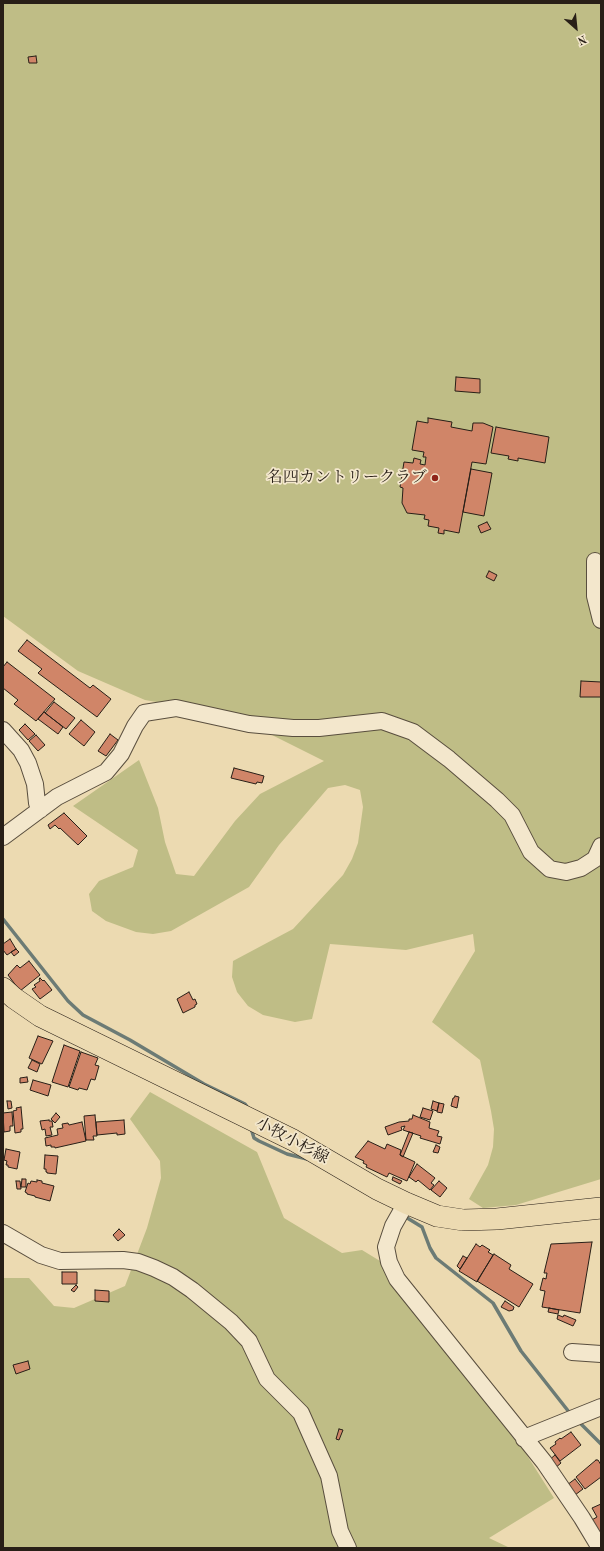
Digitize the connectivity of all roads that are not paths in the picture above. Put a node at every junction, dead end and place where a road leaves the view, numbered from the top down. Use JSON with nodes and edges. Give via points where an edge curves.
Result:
{"nodes":[{"id":1,"x":595,"y":561,"type":"dead end"},
{"id":2,"x":601,"y":620,"type":"edge"},
{"id":3,"x":3,"y":730,"type":"edge"},
{"id":4,"x":40,"y":810,"type":"junction"},
{"id":5,"x":3,"y":837,"type":"edge"},
{"id":6,"x":601,"y":846,"type":"edge"},
{"id":7,"x":3,"y":988,"type":"edge"},
{"id":8,"x":601,"y":1208,"type":"edge"},
{"id":9,"x":402,"y":1210,"type":"junction"},
{"id":10,"x":3,"y":1233,"type":"edge"},
{"id":11,"x":572,"y":1352,"type":"dead end"},
{"id":12,"x":601,"y":1354,"type":"edge"},
{"id":13,"x":601,"y":1407,"type":"edge"},
{"id":14,"x":524,"y":1439,"type":"junction"},
{"id":15,"x":348,"y":1548,"type":"edge"},
{"id":16,"x":600,"y":1548,"type":"edge"}],
"edges":[{"from":1,"to":2,"type":"street","via":[[595,596]]},
{"from":3,"to":4,"type":"street","via":[[21,750],[28,763]]},
{"from":4,"to":5,"type":"street"},
{"from":4,"to":6,"type":"street","via":[[57,797],[106,772],[121,754],[144,713],[176,708],[249,724],[293,728],[319,728],[382,721],[413,732],[497,800],[512,816],[531,852],[550,868],[566,872],[581,868],[595,858]]},
{"from":7,"to":9,"type":"main road","name":"小牧小杉線","via":[[40,1016],[293,1140],[377,1189]]},
{"from":8,"to":9,"type":"main road","name":"小牧小杉線","via":[[463,1220]]},
{"from":9,"to":14,"type":"street","via":[[386,1247],[397,1280],[483,1384]]},
{"from":10,"to":15,"type":"street","via":[[41,1255],[60,1261],[123,1260],[154,1268],[192,1290],[231,1322],[248,1341],[267,1379],[301,1413],[330,1476],[340,1531]]},
{"from":11,"to":12,"type":"street"},
{"from":13,"to":14,"type":"street"},
{"from":14,"to":16,"type":"street","via":[[544,1462]]}]}
